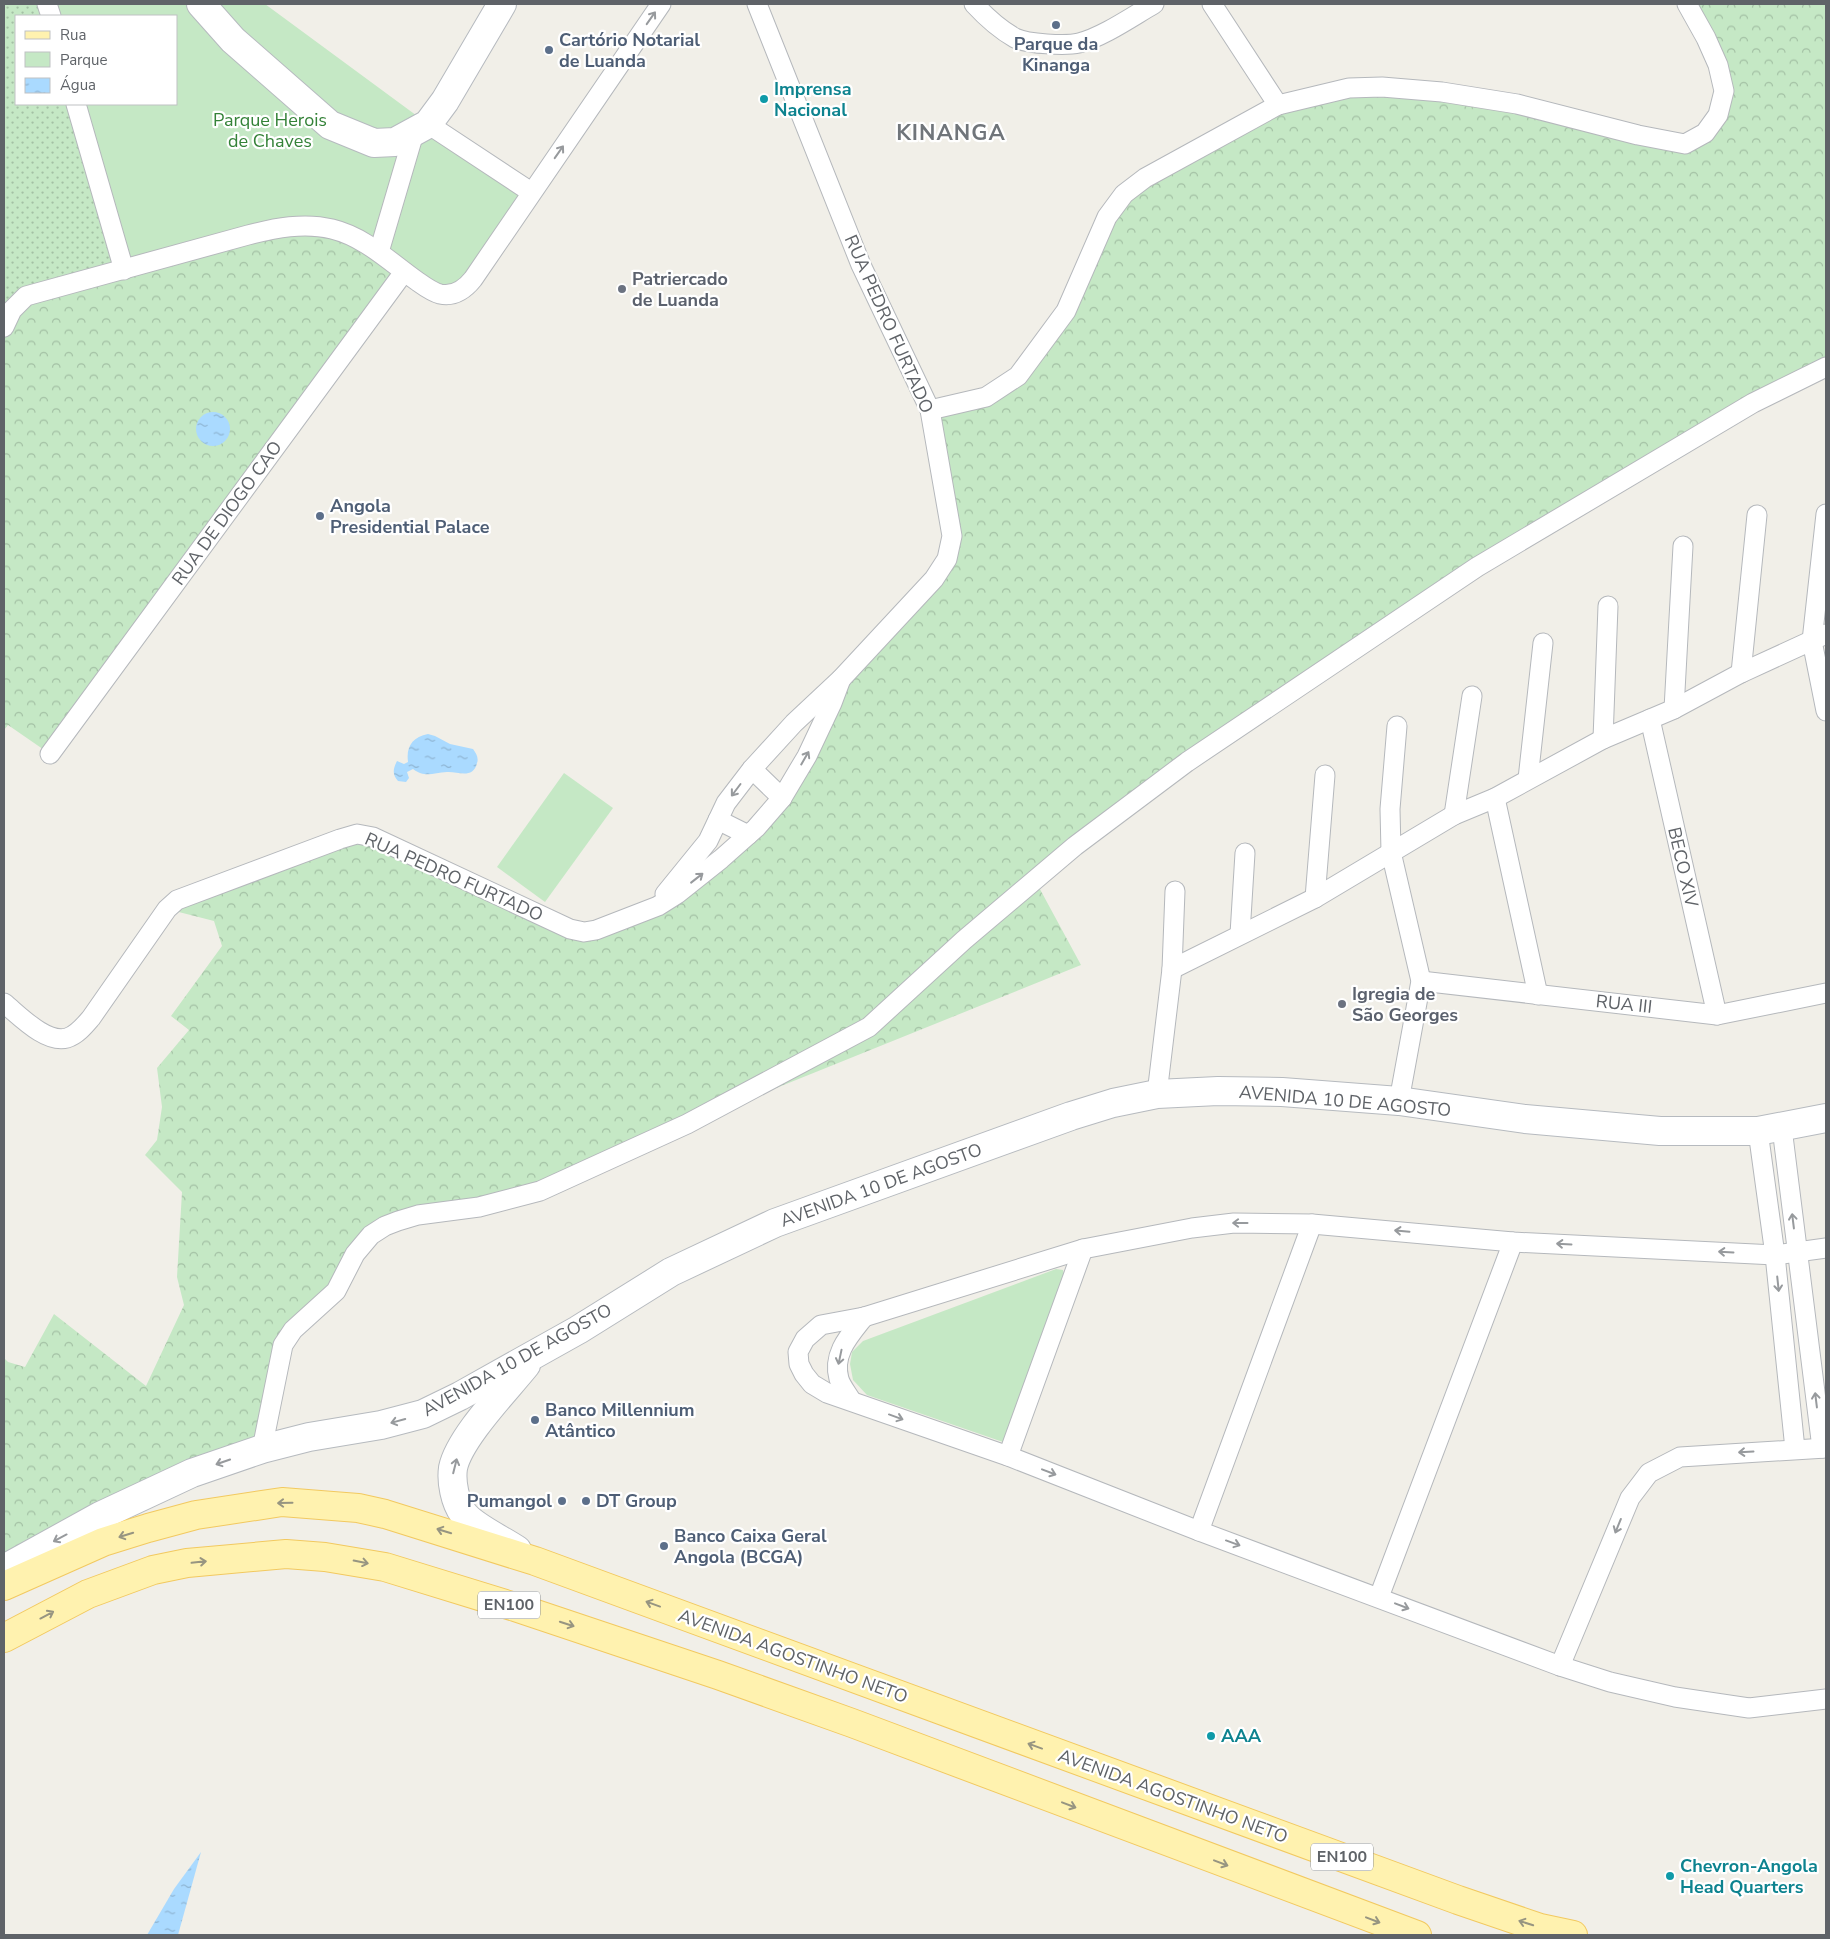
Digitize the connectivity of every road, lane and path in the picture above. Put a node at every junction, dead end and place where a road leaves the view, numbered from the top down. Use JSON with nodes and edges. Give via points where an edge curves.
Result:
{"nodes":[{"id":1,"x":200,"y":4,"type":"edge"},
{"id":2,"x":502,"y":4,"type":"edge"},
{"id":3,"x":661,"y":4,"type":"edge"},
{"id":4,"x":757,"y":4,"type":"edge"},
{"id":5,"x":974,"y":4,"type":"edge"},
{"id":6,"x":1154,"y":4,"type":"edge"},
{"id":7,"x":1212,"y":4,"type":"edge"},
{"id":8,"x":1687,"y":4,"type":"edge"},
{"id":9,"x":76,"y":105,"type":"edge"},
{"id":10,"x":1278,"y":105,"type":"junction"},
{"id":11,"x":421,"y":129,"type":"junction"},
{"id":12,"x":531,"y":192,"type":"junction"},
{"id":13,"x":379,"y":252,"type":"junction"},
{"id":14,"x":124,"y":270,"type":"junction"},
{"id":15,"x":404,"y":272,"type":"junction"},
{"id":16,"x":4,"y":327,"type":"edge"},
{"id":17,"x":1826,"y":367,"type":"edge"},
{"id":18,"x":930,"y":410,"type":"junction"},
{"id":19,"x":1826,"y":514,"type":"edge"},
{"id":20,"x":1758,"y":515,"type":"dead end"},
{"id":21,"x":1683,"y":546,"type":"dead end"},
{"id":22,"x":1608,"y":606,"type":"dead end"},
{"id":23,"x":1819,"y":638,"type":"edge"},
{"id":24,"x":1543,"y":643,"type":"dead end"},
{"id":25,"x":1741,"y":673,"type":"junction"},
{"id":26,"x":842,"y":679,"type":"junction"},
{"id":27,"x":1472,"y":696,"type":"dead end"},
{"id":28,"x":1674,"y":709,"type":"junction"},
{"id":29,"x":1826,"y":711,"type":"edge"},
{"id":30,"x":1650,"y":719,"type":"junction"},
{"id":31,"x":1397,"y":726,"type":"dead end"},
{"id":32,"x":1603,"y":739,"type":"junction"},
{"id":33,"x":50,"y":754,"type":"dead end"},
{"id":34,"x":752,"y":769,"type":"junction"},
{"id":35,"x":1325,"y":775,"type":"dead end"},
{"id":36,"x":1528,"y":779,"type":"junction"},
{"id":37,"x":782,"y":798,"type":"junction"},
{"id":38,"x":1495,"y":798,"type":"junction"},
{"id":39,"x":1454,"y":815,"type":"junction"},
{"id":40,"x":718,"y":820,"type":"junction"},
{"id":41,"x":748,"y":835,"type":"junction"},
{"id":42,"x":1392,"y":852,"type":"junction"},
{"id":43,"x":1244,"y":853,"type":"dead end"},
{"id":44,"x":1175,"y":891,"type":"dead end"},
{"id":45,"x":1315,"y":898,"type":"junction"},
{"id":46,"x":658,"y":906,"type":"junction"},
{"id":47,"x":1240,"y":934,"type":"junction"},
{"id":48,"x":1172,"y":969,"type":"junction"},
{"id":49,"x":1421,"y":981,"type":"junction"},
{"id":50,"x":1826,"y":993,"type":"edge"},
{"id":51,"x":1538,"y":994,"type":"junction"},
{"id":52,"x":4,"y":1003,"type":"edge"},
{"id":53,"x":1716,"y":1015,"type":"junction"},
{"id":54,"x":1157,"y":1094,"type":"junction"},
{"id":55,"x":1399,"y":1101,"type":"junction"},
{"id":56,"x":1826,"y":1118,"type":"edge"},
{"id":57,"x":1770,"y":1129,"type":"junction"},
{"id":58,"x":1312,"y":1224,"type":"junction"},
{"id":59,"x":1513,"y":1242,"type":"junction"},
{"id":60,"x":1826,"y":1248,"type":"edge"},
{"id":61,"x":1083,"y":1249,"type":"junction"},
{"id":62,"x":1797,"y":1252,"type":"junction"},
{"id":63,"x":1775,"y":1255,"type":"junction"},
{"id":64,"x":864,"y":1317,"type":"junction"},
{"id":65,"x":536,"y":1354,"type":"junction"},
{"id":66,"x":850,"y":1400,"type":"junction"},
{"id":67,"x":1824,"y":1448,"type":"edge"},
{"id":68,"x":262,"y":1449,"type":"junction"},
{"id":69,"x":1795,"y":1450,"type":"junction"},
{"id":70,"x":1008,"y":1456,"type":"junction"},
{"id":71,"x":1199,"y":1531,"type":"junction"},
{"id":72,"x":535,"y":1561,"type":"junction"},
{"id":73,"x":4,"y":1569,"type":"edge"},
{"id":74,"x":4,"y":1586,"type":"edge"},
{"id":75,"x":1379,"y":1597,"type":"junction"},
{"id":76,"x":4,"y":1638,"type":"edge"},
{"id":77,"x":1560,"y":1666,"type":"junction"},
{"id":78,"x":1826,"y":1699,"type":"edge"},
{"id":79,"x":1416,"y":1935,"type":"edge"},
{"id":80,"x":1573,"y":1935,"type":"edge"}],
"edges":[{"from":1,"to":11,"type":"street","via":[[233,40],[330,124],[374,143],[395,142]]},
{"from":2,"to":11,"type":"street","via":[[445,101]]},
{"from":12,"to":3,"type":"street","one_way":true},
{"from":4,"to":18,"type":"street","name":"RUA PEDRO FURTADO","via":[[861,265]]},
{"from":5,"to":6,"type":"street","via":[[988,20],[1016,39],[1050,45],[1080,43]]},
{"from":7,"to":10,"type":"street"},
{"from":8,"to":10,"type":"street","via":[[1718,65],[1724,91],[1718,115],[1705,133],[1685,144],[1517,104],[1382,86],[1349,88]]},
{"from":9,"to":14,"type":"street"},
{"from":10,"to":18,"type":"street","via":[[1145,178],[1124,194],[1107,217],[1066,312],[1018,376],[986,397]]},
{"from":11,"to":12,"type":"street"},
{"from":11,"to":13,"type":"street"},
{"from":12,"to":15,"type":"street","via":[[473,279],[460,291],[450,295],[434,292]]},
{"from":13,"to":14,"type":"street","via":[[354,237],[308,225],[276,228]]},
{"from":13,"to":15,"type":"street"},
{"from":14,"to":16,"type":"street","via":[[26,296],[12,310]]},
{"from":15,"to":33,"type":"street","name":"RUA DE DIOGO CAO"},
{"from":17,"to":68,"type":"street","via":[[1753,403],[1477,567],[1188,762],[1075,846],[964,940],[869,1027],[688,1124],[540,1191],[479,1207],[418,1215],[385,1226],[371,1235],[355,1254],[336,1291],[293,1330],[283,1346]]},
{"from":18,"to":26,"type":"street","name":"RUA PEDRO FURTADO","via":[[952,536],[947,559],[934,579]]},
{"from":19,"to":23,"type":"street"},
{"from":20,"to":25,"type":"street"},
{"from":21,"to":28,"type":"street"},
{"from":22,"to":32,"type":"street"},
{"from":23,"to":25,"type":"street"},
{"from":23,"to":29,"type":"street"},
{"from":24,"to":36,"type":"street"},
{"from":25,"to":28,"type":"street"},
{"from":26,"to":34,"type":"street","name":"RUA PEDRO FURTADO","via":[[794,723]]},
{"from":37,"to":26,"type":"street","name":"RUA PEDRO FURTADO","one_way":true,"via":[[819,733]]},
{"from":27,"to":39,"type":"street"},
{"from":28,"to":30,"type":"street"},
{"from":30,"to":32,"type":"street"},
{"from":30,"to":53,"type":"street","name":"BECO XIV"},
{"from":31,"to":42,"type":"street","via":[[1390,809]]},
{"from":32,"to":36,"type":"street"},
{"from":34,"to":37,"type":"street"},
{"from":34,"to":40,"type":"street","name":"RUA PEDRO FURTADO","one_way":true,"via":[[726,803]]},
{"from":35,"to":45,"type":"street"},
{"from":36,"to":38,"type":"street"},
{"from":37,"to":41,"type":"street","name":"RUA PEDRO FURTADO"},
{"from":38,"to":39,"type":"street"},
{"from":38,"to":51,"type":"street"},
{"from":39,"to":42,"type":"street"},
{"from":40,"to":41,"type":"street"},
{"from":40,"to":46,"type":"street","name":"RUA PEDRO FURTADO","via":[[708,841],[674,881]]},
{"from":46,"to":41,"type":"street","name":"RUA PEDRO FURTADO","one_way":true},
{"from":42,"to":45,"type":"street"},
{"from":42,"to":49,"type":"street"},
{"from":43,"to":47,"type":"street"},
{"from":44,"to":48,"type":"street"},
{"from":45,"to":47,"type":"street"},
{"from":46,"to":52,"type":"street","name":"RUA PEDRO FURTADO","via":[[596,930],[570,929],[373,837],[357,834],[177,900],[167,909],[91,1018],[68,1038],[54,1038],[39,1031]]},
{"from":47,"to":48,"type":"street"},
{"from":48,"to":54,"type":"street"},
{"from":49,"to":51,"type":"street","name":"RUA III"},
{"from":49,"to":55,"type":"street"},
{"from":50,"to":53,"type":"street","name":"RUA III"},
{"from":51,"to":53,"type":"street","name":"RUA III"},
{"from":54,"to":55,"type":"street","name":"AVENIDA 10 DE AGOSTO","via":[[1282,1092]]},
{"from":54,"to":65,"type":"street","name":"AVENIDA 10 DE AGOSTO","via":[[1071,1116],[775,1223],[671,1272]]},
{"from":55,"to":57,"type":"street","name":"AVENIDA 10 DE AGOSTO","via":[[1525,1119],[1650,1130]]},
{"from":56,"to":57,"type":"street","name":"AVENIDA 10 DE AGOSTO"},
{"from":62,"to":57,"type":"street","one_way":true},
{"from":57,"to":63,"type":"street"},
{"from":59,"to":58,"type":"street","one_way":true},
{"from":58,"to":61,"type":"street","one_way":true,"via":[[1234,1223]]},
{"from":58,"to":71,"type":"street"},
{"from":63,"to":59,"type":"street","one_way":true},
{"from":59,"to":75,"type":"street"},
{"from":60,"to":62,"type":"street"},
{"from":61,"to":64,"type":"street"},
{"from":61,"to":70,"type":"street"},
{"from":62,"to":63,"type":"street"},
{"from":67,"to":62,"type":"street","one_way":true},
{"from":63,"to":69,"type":"street","one_way":true},
{"from":64,"to":66,"type":"street","one_way":true,"via":[[839,1353],[839,1379]]},
{"from":64,"to":66,"type":"street","via":[[821,1325],[805,1339],[798,1352],[799,1364],[812,1384]]},
{"from":65,"to":68,"type":"street","name":"AVENIDA 10 DE AGOSTO","one_way":true,"via":[[423,1414],[381,1425],[309,1436]]},
{"from":72,"to":65,"type":"street","one_way":true,"via":[[463,1514],[455,1494],[453,1469],[467,1437]]},
{"from":66,"to":70,"type":"street","one_way":true},
{"from":67,"to":69,"type":"street"},
{"from":68,"to":73,"type":"street","name":"AVENIDA 10 DE AGOSTO","one_way":true,"via":[[192,1473],[146,1494]]},
{"from":69,"to":77,"type":"street","one_way":true,"via":[[1680,1457],[1649,1474],[1630,1498]]},
{"from":70,"to":71,"type":"street","one_way":true},
{"from":71,"to":75,"type":"street","one_way":true},
{"from":72,"to":74,"type":"main road","name":"AVENIDA AGOSTINHO NETO","number":"EN100","one_way":true,"via":[[385,1514],[358,1508],[282,1502],[196,1515],[148,1528],[103,1542]]},
{"from":80,"to":72,"type":"main road","name":"AVENIDA AGOSTINHO NETO","number":"EN100","one_way":true,"via":[[1540,1928],[1458,1900]]},
{"from":75,"to":77,"type":"street","one_way":true},
{"from":76,"to":79,"type":"main road","number":"EN100","one_way":true,"via":[[88,1594],[153,1570],[286,1554],[385,1567],[718,1675]]},
{"from":77,"to":78,"type":"street","via":[[1675,1697],[1748,1708]]}]}
